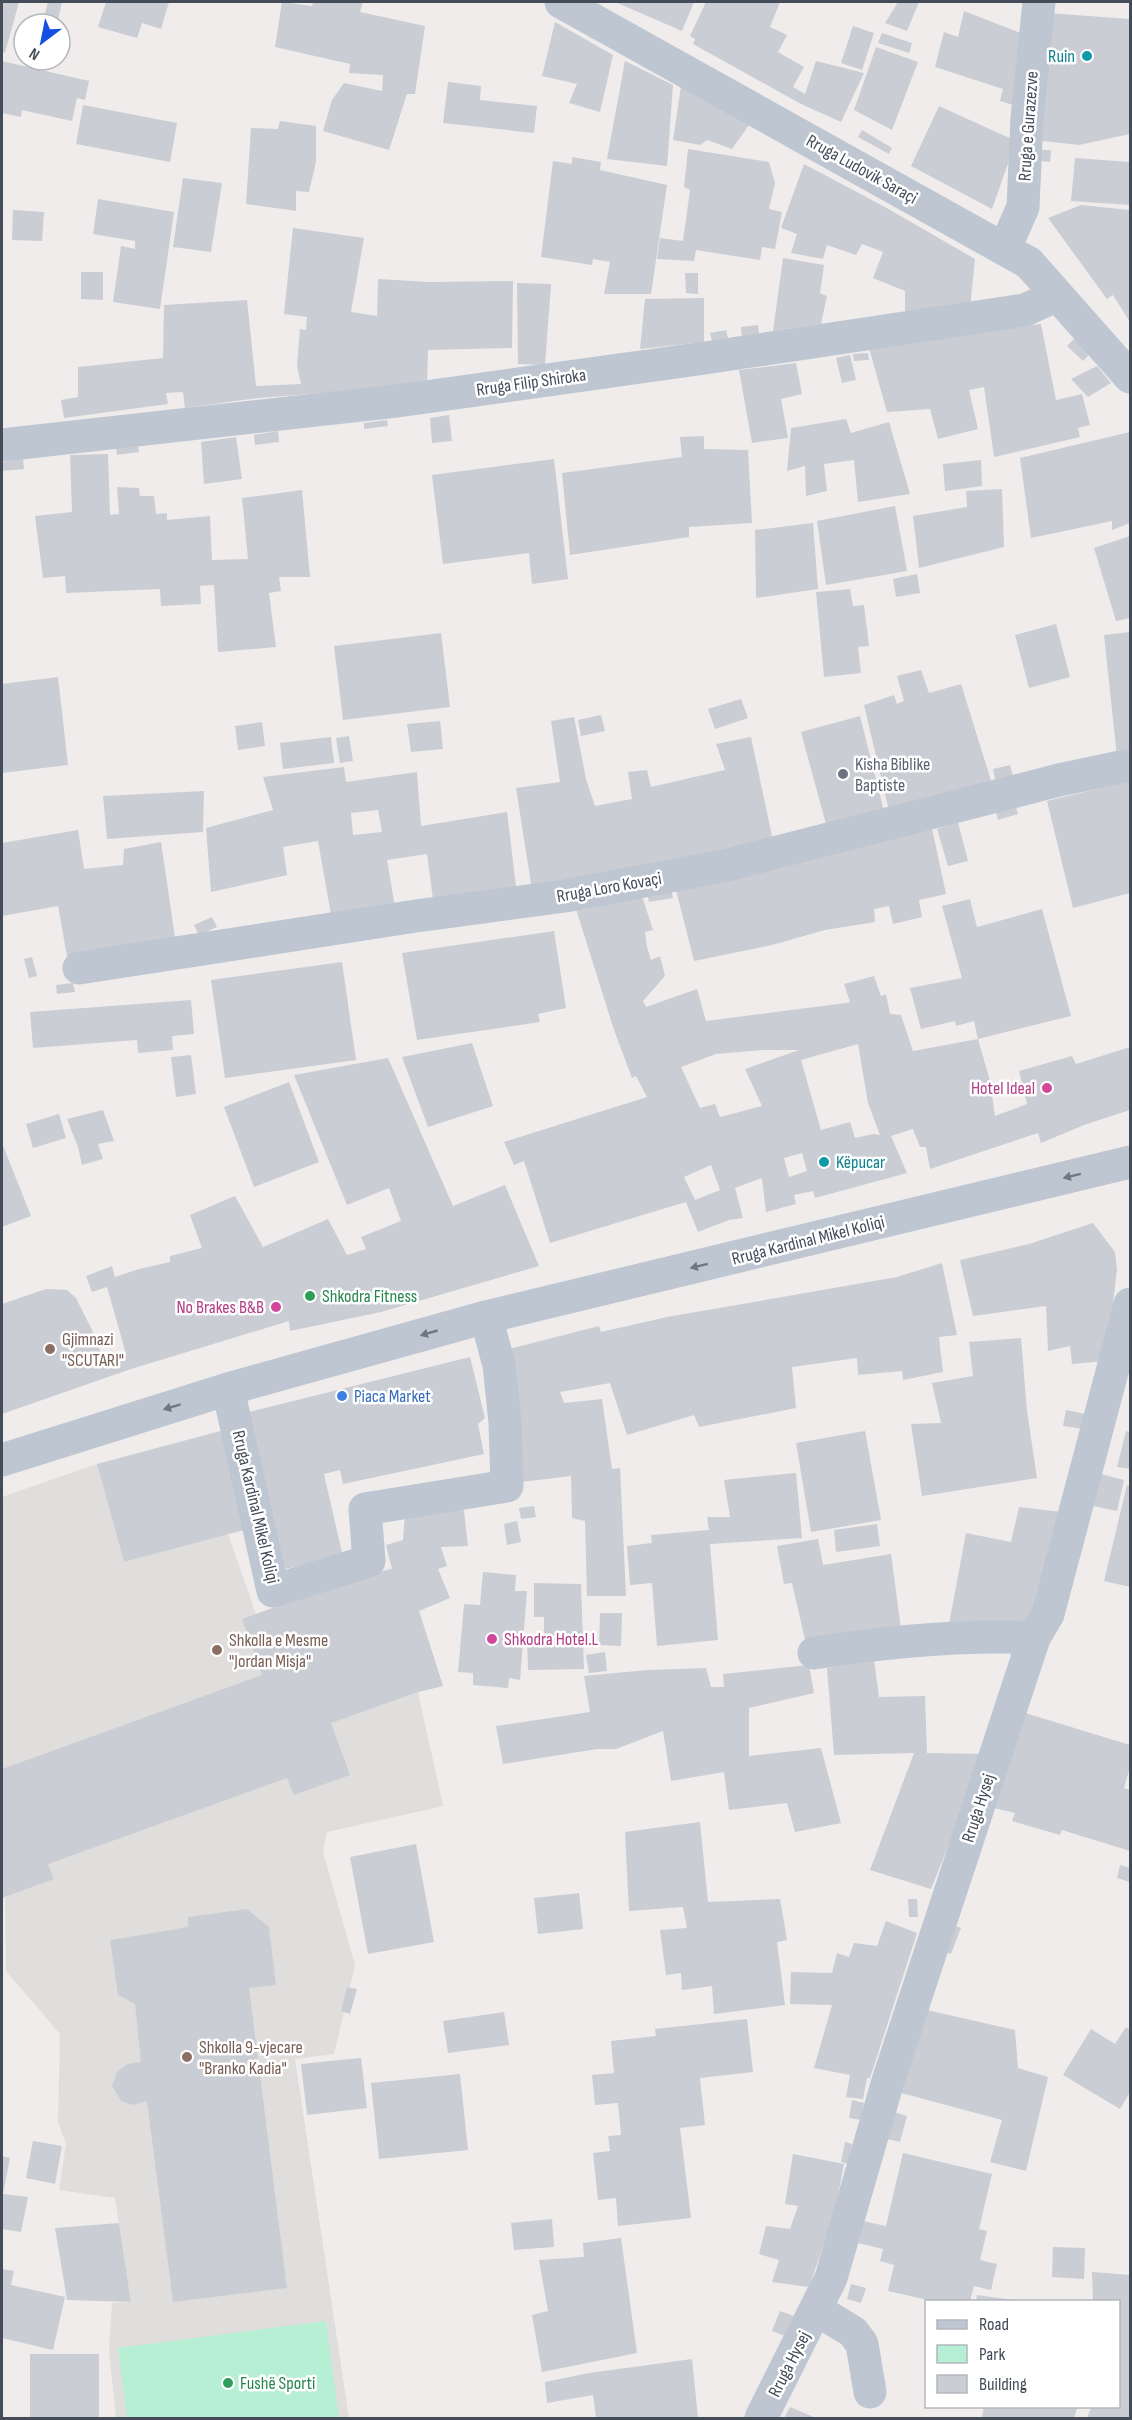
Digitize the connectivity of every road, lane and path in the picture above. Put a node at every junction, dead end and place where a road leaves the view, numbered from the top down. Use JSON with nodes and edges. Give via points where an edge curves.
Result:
{"nodes":[{"id":1,"x":561,"y":2,"type":"edge"},
{"id":2,"x":1039,"y":2,"type":"edge"},
{"id":3,"x":1005,"y":248,"type":"junction"},
{"id":4,"x":1057,"y":295,"type":"junction"},
{"id":5,"x":1131,"y":377,"type":"edge"},
{"id":6,"x":2,"y":445,"type":"edge"},
{"id":7,"x":1131,"y":765,"type":"edge"},
{"id":8,"x":79,"y":968,"type":"dead end"},
{"id":9,"x":1130,"y":1164,"type":"edge"},
{"id":10,"x":1131,"y":1304,"type":"edge"},
{"id":11,"x":486,"y":1317,"type":"junction"},
{"id":12,"x":228,"y":1389,"type":"junction"},
{"id":13,"x":2,"y":1460,"type":"edge"},
{"id":14,"x":1034,"y":1638,"type":"junction"},
{"id":15,"x":814,"y":1653,"type":"dead end"},
{"id":16,"x":817,"y":2310,"type":"junction"},
{"id":17,"x":870,"y":2392,"type":"dead end"},
{"id":18,"x":761,"y":2418,"type":"edge"}],
"edges":[{"from":1,"to":3,"type":"street","name":"Rruga Ludovik Saraçi"},
{"from":2,"to":3,"type":"street","name":"Rruga e Gurazezve","via":[[1023,207]]},
{"from":3,"to":4,"type":"street","name":"Rruga Ludovik Saraçi","via":[[1029,262]]},
{"from":4,"to":5,"type":"street","name":"Rruga Ludovik Saraçi"},
{"from":4,"to":6,"type":"street","name":"Rruga Filip Shiroka","via":[[1025,310],[705,358],[397,401]]},
{"from":7,"to":8,"type":"street","name":"Rruga Loro Kovaçi","via":[[723,866],[565,896]]},
{"from":9,"to":11,"type":"street","name":"Rruga Kardinal Mikel Koliqi","one_way":true},
{"from":10,"to":14,"type":"street","name":"Rruga Hysej","via":[[1048,1614]]},
{"from":11,"to":12,"type":"street","name":"Rruga Kardinal Mikel Koliqi","one_way":true},
{"from":11,"to":12,"type":"street","name":"Rruga Kardinal Mikel Koliqi","via":[[499,1365],[507,1486],[365,1509],[369,1561],[273,1592]]},
{"from":12,"to":13,"type":"street","name":"Rruga Kardinal Mikel Koliqi","one_way":true},
{"from":14,"to":15,"type":"street","via":[[929,1640]]},
{"from":14,"to":16,"type":"street","name":"Rruga Hysej","via":[[888,2081],[831,2278]]},
{"from":16,"to":17,"type":"street","name":"Rruga Hysej","via":[[853,2332],[862,2344]]},
{"from":16,"to":18,"type":"street","name":"Rruga Hysej"}]}
